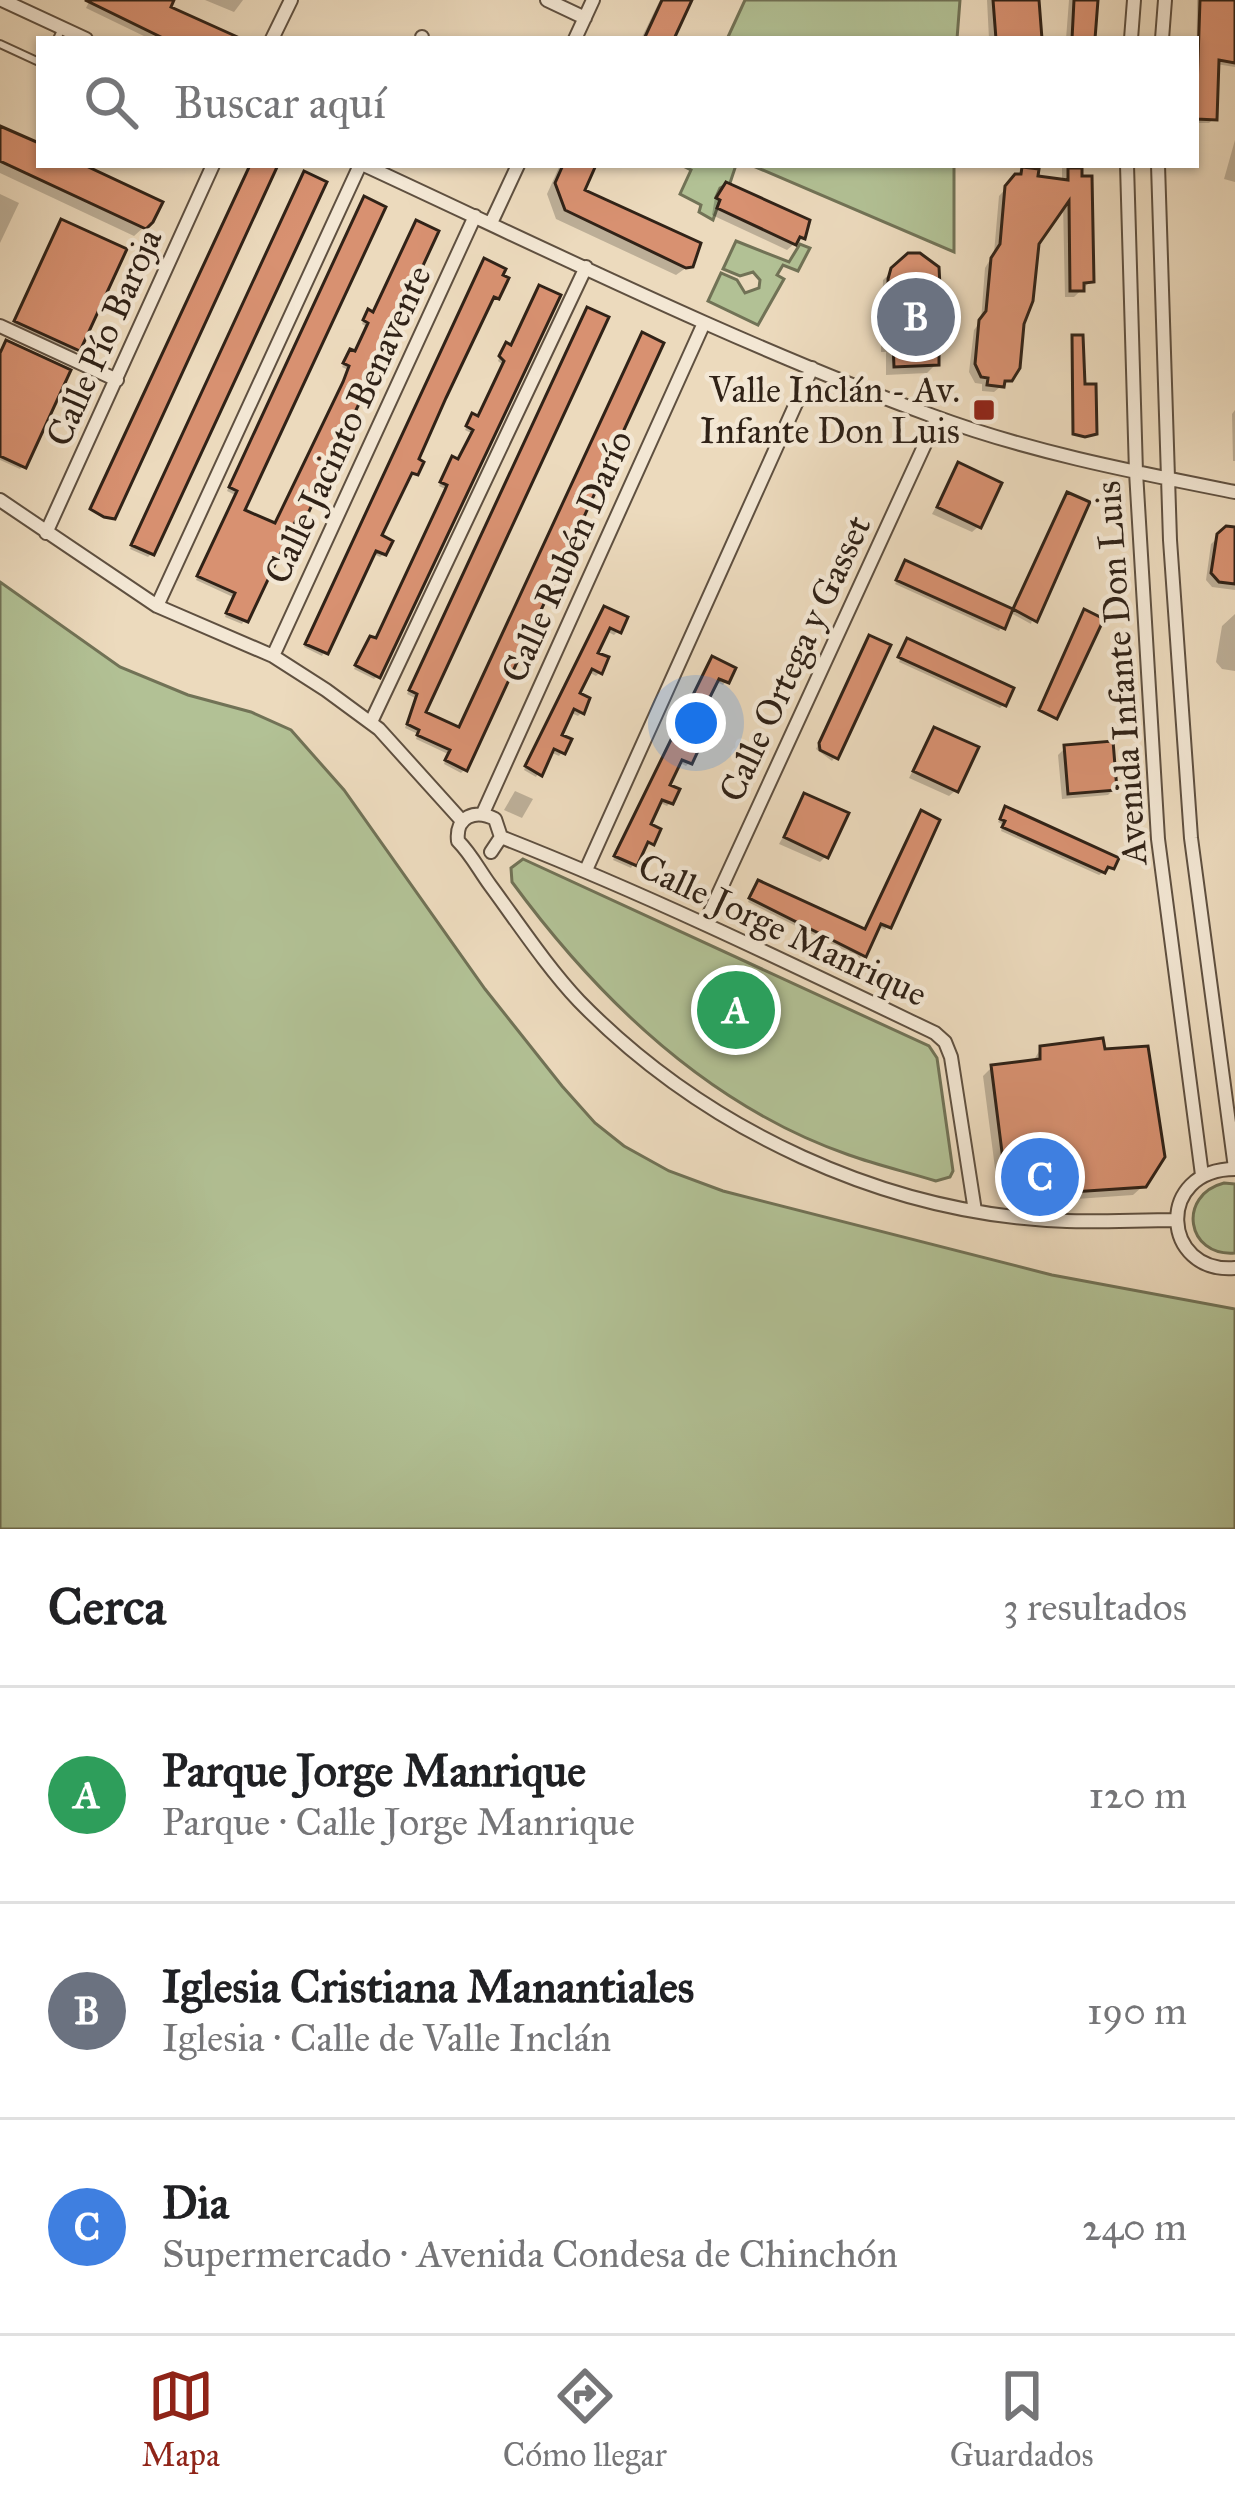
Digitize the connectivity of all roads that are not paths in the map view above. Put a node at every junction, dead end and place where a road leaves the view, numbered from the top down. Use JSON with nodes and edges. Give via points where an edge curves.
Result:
{"nodes":[{"id":1,"x":2,"y":0,"type":"edge"},
{"id":2,"x":291,"y":0,"type":"edge"},
{"id":3,"x":547,"y":0,"type":"edge"},
{"id":4,"x":593,"y":0,"type":"edge"},
{"id":5,"x":1134,"y":0,"type":"edge"},
{"id":6,"x":1165,"y":0,"type":"edge"},
{"id":7,"x":585,"y":17,"type":"junction"},
{"id":8,"x":59,"y":34,"type":"edge"},
{"id":9,"x":273,"y":36,"type":"edge"},
{"id":10,"x":576,"y":36,"type":"edge"},
{"id":11,"x":1131,"y":36,"type":"edge"},
{"id":12,"x":1162,"y":36,"type":"edge"},
{"id":13,"x":0,"y":44,"type":"edge"},
{"id":14,"x":36,"y":61,"type":"edge"},
{"id":15,"x":212,"y":168,"type":"edge"},
{"id":16,"x":361,"y":168,"type":"edge"},
{"id":17,"x":369,"y":168,"type":"edge"},
{"id":18,"x":517,"y":168,"type":"edge"},
{"id":19,"x":1127,"y":168,"type":"edge"},
{"id":20,"x":1159,"y":168,"type":"edge"},
{"id":21,"x":475,"y":216,"type":"junction"},
{"id":22,"x":491,"y":223,"type":"junction"},
{"id":23,"x":586,"y":267,"type":"junction"},
{"id":24,"x":704,"y":323,"type":"junction"},
{"id":25,"x":0,"y":326,"type":"edge"},
{"id":26,"x":812,"y":368,"type":"junction"},
{"id":27,"x":118,"y":380,"type":"junction"},
{"id":28,"x":937,"y":418,"type":"junction"},
{"id":29,"x":1136,"y":472,"type":"junction"},
{"id":30,"x":1169,"y":478,"type":"junction"},
{"id":31,"x":1235,"y":492,"type":"edge"},
{"id":32,"x":0,"y":500,"type":"edge"},
{"id":33,"x":46,"y":533,"type":"junction"},
{"id":34,"x":157,"y":606,"type":"junction"},
{"id":35,"x":273,"y":656,"type":"junction"},
{"id":36,"x":371,"y":722,"type":"junction"},
{"id":37,"x":483,"y":813,"type":"junction"},
{"id":38,"x":462,"y":821,"type":"junction"},
{"id":39,"x":501,"y":837,"type":"junction"},
{"id":40,"x":468,"y":850,"type":"junction"},
{"id":41,"x":491,"y":852,"type":"junction"},
{"id":42,"x":586,"y":870,"type":"junction"},
{"id":43,"x":490,"y":885,"type":"junction"},
{"id":44,"x":705,"y":923,"type":"junction"},
{"id":45,"x":1235,"y":1168,"type":"edge"},
{"id":46,"x":1202,"y":1174,"type":"junction"},
{"id":47,"x":975,"y":1211,"type":"junction"},
{"id":48,"x":1176,"y":1220,"type":"junction"},
{"id":49,"x":1235,"y":1268,"type":"edge"}],
"edges":[{"from":1,"to":8,"type":"street"},
{"from":2,"to":9,"type":"street"},
{"from":3,"to":7,"type":"street"},
{"from":4,"to":7,"type":"street"},
{"from":5,"to":11,"type":"street"},
{"from":6,"to":12,"type":"street"},
{"from":7,"to":10,"type":"street"},
{"from":13,"to":14,"type":"lane"},
{"from":15,"to":27,"type":"street","name":"Calle Pío Baroja"},
{"from":16,"to":34,"type":"street"},
{"from":17,"to":21,"type":"street"},
{"from":18,"to":22,"type":"street"},
{"from":19,"to":29,"type":"street","name":"Avenida Infante Don Luis"},
{"from":20,"to":30,"type":"street","name":"Avenida Infante Don Luis"},
{"from":21,"to":22,"type":"street"},
{"from":21,"to":35,"type":"street","name":"Calle Jacinto Benavente"},
{"from":22,"to":23,"type":"street"},
{"from":23,"to":24,"type":"street"},
{"from":23,"to":36,"type":"street"},
{"from":24,"to":26,"type":"street"},
{"from":24,"to":37,"type":"street","name":"Calle Rubén Darío"},
{"from":25,"to":27,"type":"street"},
{"from":26,"to":28,"type":"street"},
{"from":26,"to":42,"type":"street"},
{"from":27,"to":33,"type":"street","name":"Calle Pío Baroja"},
{"from":28,"to":29,"type":"street"},
{"from":28,"to":44,"type":"street","name":"Calle Ortega y Gasset"},
{"from":29,"to":30,"type":"street"},
{"from":29,"to":46,"type":"street","name":"Avenida Infante Don Luis","via":[[1158,839]]},
{"from":30,"to":31,"type":"street"},
{"from":30,"to":45,"type":"street","name":"Avenida Infante Don Luis","via":[[1191,838]]},
{"from":32,"to":33,"type":"street"},
{"from":33,"to":34,"type":"street"},
{"from":34,"to":35,"type":"street"},
{"from":35,"to":36,"type":"street"},
{"from":36,"to":38,"type":"street"},
{"from":37,"to":38,"type":"street"},
{"from":37,"to":39,"type":"street"},
{"from":38,"to":40,"type":"street","via":[[458,841]]},
{"from":39,"to":41,"type":"street"},
{"from":39,"to":42,"type":"street","name":"Calle Jorge Manrique"},
{"from":40,"to":41,"type":"street"},
{"from":40,"to":43,"type":"street"},
{"from":41,"to":43,"type":"street"},
{"from":42,"to":44,"type":"street","name":"Calle Jorge Manrique"},
{"from":43,"to":47,"type":"street","via":[[578,999],[649,1064],[737,1126],[840,1173]]},
{"from":44,"to":47,"type":"street","name":"Calle Jorge Manrique","via":[[945,1042]]},
{"from":45,"to":46,"type":"street"},
{"from":46,"to":48,"type":"street","via":[[1183,1193]]},
{"from":47,"to":48,"type":"street"},
{"from":48,"to":49,"type":"street","via":[[1196,1258]]}]}
